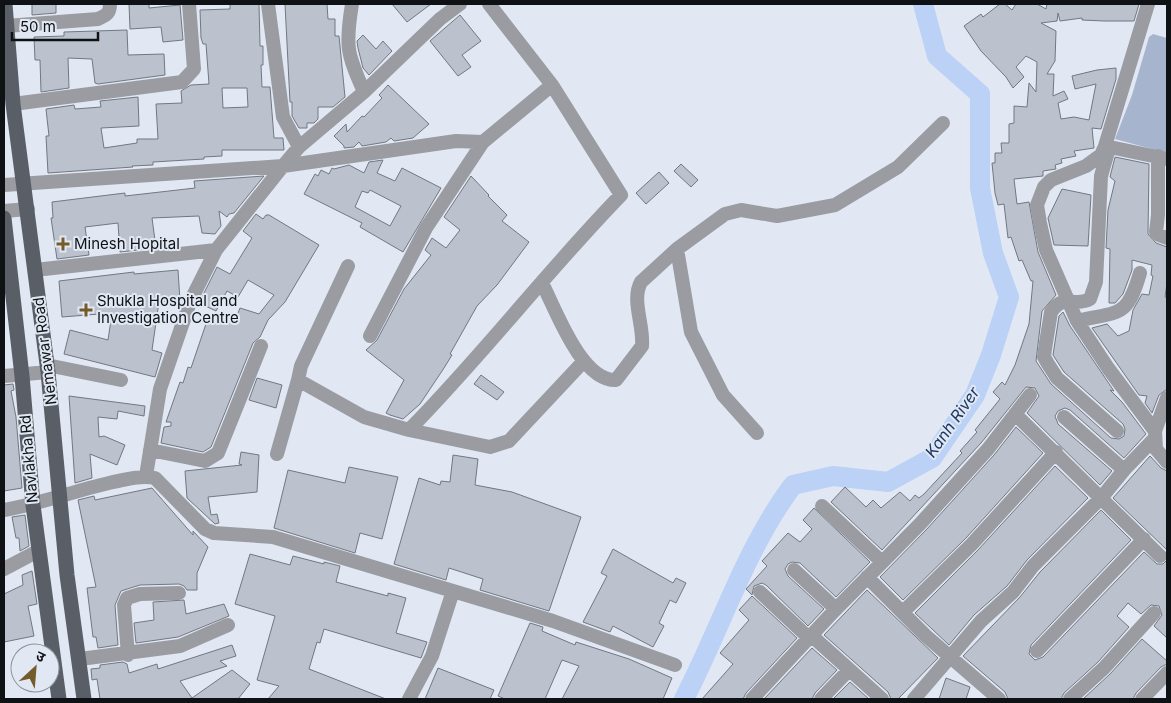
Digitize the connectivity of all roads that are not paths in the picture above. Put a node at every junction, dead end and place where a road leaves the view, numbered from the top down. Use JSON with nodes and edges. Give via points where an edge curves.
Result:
{"nodes":[{"id":1,"x":5,"y":4,"type":"edge"},
{"id":2,"x":110,"y":4,"type":"edge"},
{"id":3,"x":189,"y":4,"type":"edge"},
{"id":4,"x":268,"y":4,"type":"edge"},
{"id":5,"x":352,"y":4,"type":"edge"},
{"id":6,"x":460,"y":4,"type":"edge"},
{"id":7,"x":489,"y":4,"type":"edge"},
{"id":8,"x":1148,"y":4,"type":"edge"},
{"id":9,"x":6,"y":26,"type":"junction"},
{"id":10,"x":552,"y":85,"type":"junction"},
{"id":11,"x":364,"y":92,"type":"junction"},
{"id":12,"x":14,"y":104,"type":"junction"},
{"id":13,"x":943,"y":123,"type":"dead end"},
{"id":14,"x":483,"y":142,"type":"junction"},
{"id":15,"x":299,"y":147,"type":"junction"},
{"id":16,"x":1107,"y":147,"type":"junction"},
{"id":17,"x":1163,"y":158,"type":"edge"},
{"id":18,"x":283,"y":166,"type":"junction"},
{"id":19,"x":25,"y":184,"type":"junction"},
{"id":20,"x":4,"y":185,"type":"edge"},
{"id":21,"x":28,"y":209,"type":"junction"},
{"id":22,"x":4,"y":211,"type":"edge"},
{"id":23,"x":4,"y":218,"type":"edge"},
{"id":24,"x":1167,"y":238,"type":"edge"},
{"id":25,"x":677,"y":249,"type":"junction"},
{"id":26,"x":216,"y":250,"type":"junction"},
{"id":27,"x":348,"y":266,"type":"dead end"},
{"id":28,"x":35,"y":270,"type":"junction"},
{"id":29,"x":1140,"y":273,"type":"dead end"},
{"id":30,"x":542,"y":283,"type":"junction"},
{"id":31,"x":1069,"y":300,"type":"junction"},
{"id":32,"x":1077,"y":321,"type":"junction"},
{"id":33,"x":370,"y":336,"type":"dead end"},
{"id":34,"x":261,"y":346,"type":"dead end"},
{"id":35,"x":583,"y":362,"type":"junction"},
{"id":36,"x":47,"y":369,"type":"junction"},
{"id":37,"x":4,"y":376,"type":"edge"},
{"id":38,"x":22,"y":376,"type":"junction"},
{"id":39,"x":121,"y":380,"type":"dead end"},
{"id":40,"x":298,"y":380,"type":"junction"},
{"id":41,"x":1030,"y":395,"type":"dead end"},
{"id":42,"x":1167,"y":398,"type":"edge"},
{"id":43,"x":1015,"y":414,"type":"junction"},
{"id":44,"x":1064,"y":417,"type":"dead end"},
{"id":45,"x":409,"y":430,"type":"junction"},
{"id":46,"x":1117,"y":431,"type":"dead end"},
{"id":47,"x":757,"y":433,"type":"dead end"},
{"id":48,"x":1158,"y":441,"type":"edge"},
{"id":49,"x":150,"y":450,"type":"junction"},
{"id":50,"x":1056,"y":452,"type":"junction"},
{"id":51,"x":277,"y":454,"type":"dead end"},
{"id":52,"x":1167,"y":462,"type":"edge"},
{"id":53,"x":1124,"y":470,"type":"junction"},
{"id":54,"x":146,"y":476,"type":"junction"},
{"id":55,"x":59,"y":495,"type":"junction"},
{"id":56,"x":1102,"y":497,"type":"junction"},
{"id":57,"x":33,"y":505,"type":"junction"},
{"id":58,"x":822,"y":506,"type":"dead end"},
{"id":59,"x":4,"y":510,"type":"edge"},
{"id":60,"x":1144,"y":539,"type":"junction"},
{"id":61,"x":38,"y":552,"type":"junction"},
{"id":62,"x":1160,"y":556,"type":"dead end"},
{"id":63,"x":882,"y":562,"type":"junction"},
{"id":64,"x":4,"y":569,"type":"edge"},
{"id":65,"x":794,"y":570,"type":"dead end"},
{"id":66,"x":867,"y":577,"type":"junction"},
{"id":67,"x":453,"y":591,"type":"junction"},
{"id":68,"x":760,"y":592,"type":"dead end"},
{"id":69,"x":179,"y":593,"type":"dead end"},
{"id":70,"x":836,"y":609,"type":"junction"},
{"id":71,"x":903,"y":612,"type":"junction"},
{"id":72,"x":1154,"y":613,"type":"dead end"},
{"id":73,"x":228,"y":625,"type":"dead end"},
{"id":74,"x":811,"y":637,"type":"junction"},
{"id":75,"x":1037,"y":651,"type":"dead end"},
{"id":76,"x":128,"y":655,"type":"junction"},
{"id":77,"x":951,"y":657,"type":"junction"},
{"id":78,"x":80,"y":660,"type":"junction"},
{"id":79,"x":675,"y":665,"type":"dead end"},
{"id":80,"x":849,"y":670,"type":"junction"},
{"id":81,"x":1167,"y":673,"type":"edge"},
{"id":82,"x":59,"y":699,"type":"edge"},
{"id":83,"x":84,"y":699,"type":"edge"},
{"id":84,"x":409,"y":699,"type":"edge"},
{"id":85,"x":752,"y":699,"type":"edge"},
{"id":86,"x":821,"y":699,"type":"edge"},
{"id":87,"x":882,"y":699,"type":"edge"},
{"id":88,"x":914,"y":699,"type":"edge"},
{"id":89,"x":1000,"y":699,"type":"edge"},
{"id":90,"x":1070,"y":699,"type":"edge"},
{"id":91,"x":1142,"y":699,"type":"edge"}],
"edges":[{"from":1,"to":9,"type":"main road","name":"Nemawar Road"},
{"from":2,"to":9,"type":"street","via":[[107,15],[98,19]]},
{"from":3,"to":12,"type":"street","via":[[194,69],[182,82]]},
{"from":4,"to":15,"type":"street","via":[[283,118]]},
{"from":5,"to":11,"type":"street","via":[[347,37],[349,58]]},
{"from":6,"to":11,"type":"street"},
{"from":7,"to":10,"type":"street"},
{"from":8,"to":16,"type":"street"},
{"from":9,"to":12,"type":"main road","name":"Nemawar Road"},
{"from":10,"to":14,"type":"street"},
{"from":10,"to":30,"type":"street","via":[[621,195],[578,239]]},
{"from":11,"to":15,"type":"street"},
{"from":12,"to":19,"type":"main road","name":"Nemawar Road"},
{"from":13,"to":25,"type":"street","via":[[898,167],[835,206],[777,216],[741,210],[725,214]]},
{"from":14,"to":18,"type":"street","via":[[456,142]]},
{"from":14,"to":33,"type":"street","via":[[426,228]]},
{"from":15,"to":18,"type":"street"},
{"from":16,"to":17,"type":"street"},
{"from":16,"to":31,"type":"street","via":[[1101,176],[1096,282],[1090,299],[1081,302]]},
{"from":16,"to":31,"type":"street","via":[[1086,166],[1051,180],[1044,187],[1038,205],[1046,250]]},
{"from":17,"to":24,"type":"street","via":[[1156,232]]},
{"from":18,"to":19,"type":"street"},
{"from":18,"to":26,"type":"street"},
{"from":19,"to":20,"type":"street"},
{"from":19,"to":21,"type":"main road","name":"Nemawar Road"},
{"from":21,"to":22,"type":"street"},
{"from":21,"to":28,"type":"main road","name":"Nemawar Road"},
{"from":23,"to":38,"type":"main road","name":"Navlakha Rd"},
{"from":25,"to":35,"type":"street","via":[[638,287],[642,346],[616,380],[609,380]]},
{"from":25,"to":47,"type":"street","via":[[691,332],[723,395]]},
{"from":26,"to":28,"type":"street"},
{"from":26,"to":49,"type":"street","via":[[190,302],[163,380]]},
{"from":27,"to":40,"type":"street"},
{"from":28,"to":36,"type":"main road","name":"Nemawar Road"},
{"from":29,"to":32,"type":"street","via":[[1133,298],[1126,307]]},
{"from":30,"to":35,"type":"street"},
{"from":30,"to":45,"type":"street"},
{"from":31,"to":32,"type":"street"},
{"from":31,"to":46,"type":"street","via":[[1051,312],[1044,357],[1057,378]]},
{"from":32,"to":48,"type":"street"},
{"from":34,"to":49,"type":"street","via":[[218,452],[213,457],[205,461]]},
{"from":35,"to":45,"type":"street","via":[[509,441],[490,447]]},
{"from":36,"to":38,"type":"street"},
{"from":36,"to":39,"type":"street"},
{"from":36,"to":55,"type":"main road","name":"Nemawar Road"},
{"from":37,"to":38,"type":"street"},
{"from":38,"to":57,"type":"main road","name":"Navlakha Rd"},
{"from":40,"to":45,"type":"street","via":[[364,416]]},
{"from":40,"to":51,"type":"street"},
{"from":41,"to":43,"type":"street"},
{"from":42,"to":48,"type":"street"},
{"from":43,"to":50,"type":"street"},
{"from":43,"to":63,"type":"street","via":[[988,450]]},
{"from":44,"to":53,"type":"street"},
{"from":48,"to":52,"type":"street"},
{"from":48,"to":53,"type":"street"},
{"from":49,"to":54,"type":"street"},
{"from":50,"to":56,"type":"street"},
{"from":50,"to":71,"type":"street","via":[[972,544]]},
{"from":53,"to":56,"type":"street"},
{"from":54,"to":55,"type":"street"},
{"from":54,"to":67,"type":"street","via":[[155,478],[205,529],[214,533],[273,537]]},
{"from":55,"to":57,"type":"street"},
{"from":55,"to":78,"type":"main road","name":"Nemawar Road"},
{"from":56,"to":60,"type":"street"},
{"from":56,"to":77,"type":"street","via":[[1033,566],[1013,592]]},
{"from":57,"to":59,"type":"street"},
{"from":57,"to":61,"type":"main road","name":"Navlakha Rd"},
{"from":58,"to":63,"type":"street"},
{"from":60,"to":62,"type":"street"},
{"from":60,"to":75,"type":"street"},
{"from":61,"to":64,"type":"street"},
{"from":61,"to":82,"type":"main road","name":"Navlakha Rd"},
{"from":63,"to":66,"type":"street"},
{"from":65,"to":70,"type":"street"},
{"from":66,"to":70,"type":"street"},
{"from":66,"to":71,"type":"street"},
{"from":67,"to":79,"type":"street","via":[[553,621]]},
{"from":67,"to":84,"type":"street","via":[[432,656]]},
{"from":68,"to":74,"type":"street"},
{"from":69,"to":76,"type":"street","via":[[140,594],[127,598],[124,605]]},
{"from":70,"to":74,"type":"street"},
{"from":71,"to":77,"type":"street"},
{"from":72,"to":90,"type":"street","via":[[1104,668]]},
{"from":73,"to":76,"type":"street","via":[[180,646]]},
{"from":74,"to":80,"type":"street"},
{"from":74,"to":85,"type":"street"},
{"from":76,"to":78,"type":"street"},
{"from":77,"to":88,"type":"street"},
{"from":77,"to":89,"type":"street"},
{"from":78,"to":83,"type":"main road","name":"Nemawar Road"},
{"from":80,"to":86,"type":"street"},
{"from":80,"to":87,"type":"street"},
{"from":81,"to":91,"type":"street"}]}
